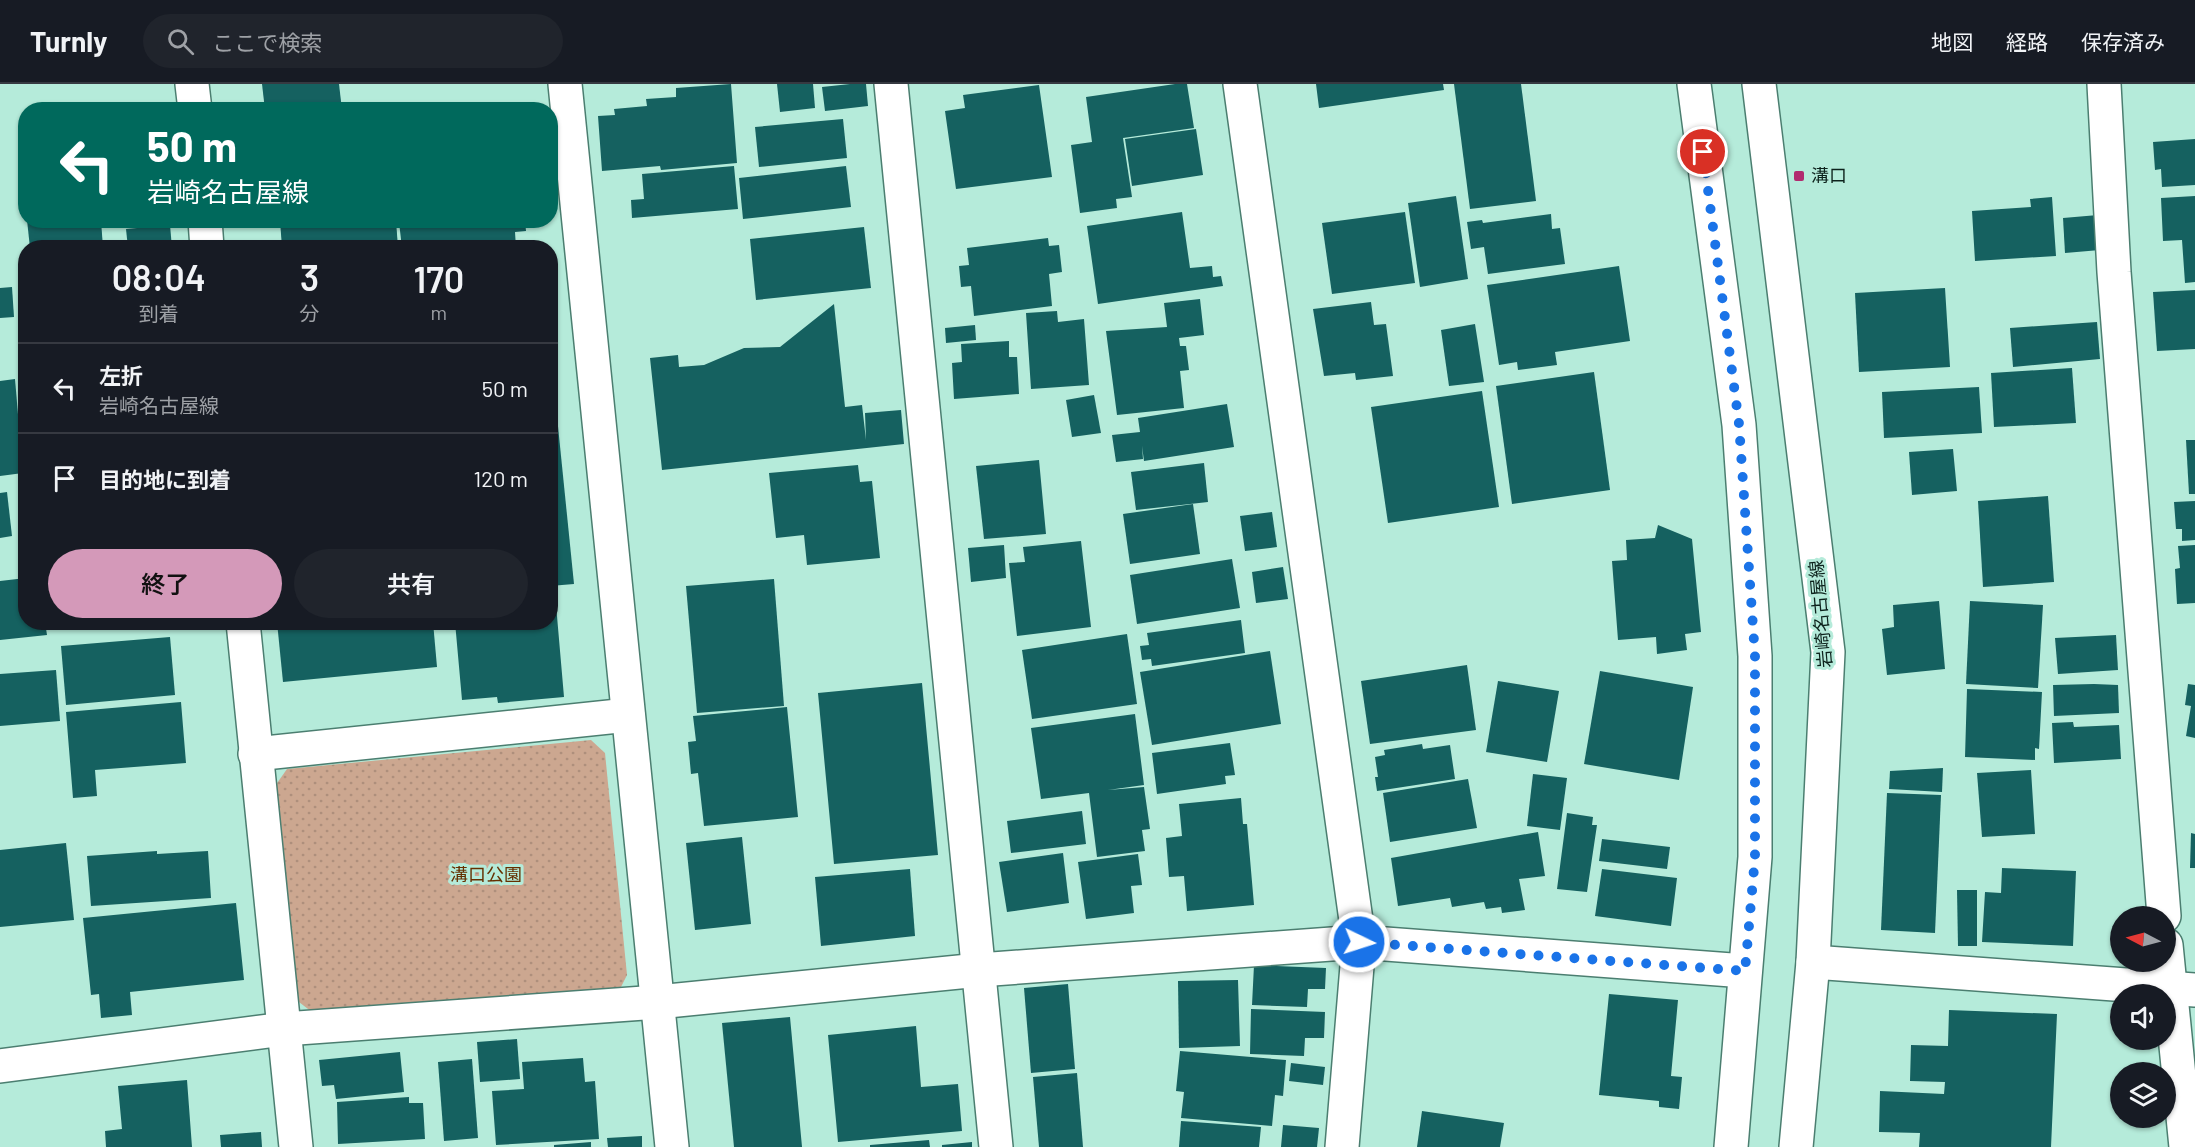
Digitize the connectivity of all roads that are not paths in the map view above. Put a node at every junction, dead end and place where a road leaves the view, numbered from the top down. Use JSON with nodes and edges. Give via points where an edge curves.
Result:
{"nodes":[{"id":1,"x":192,"y":84,"type":"edge"},
{"id":2,"x":565,"y":84,"type":"edge"},
{"id":3,"x":891,"y":84,"type":"edge"},
{"id":4,"x":1240,"y":84,"type":"edge"},
{"id":5,"x":1694,"y":84,"type":"edge"},
{"id":6,"x":1759,"y":84,"type":"edge"},
{"id":7,"x":2104,"y":84,"type":"edge"},
{"id":8,"x":194,"y":102,"type":"edge"},
{"id":9,"x":244,"y":630,"type":"edge"},
{"id":10,"x":628,"y":715,"type":"junction"},
{"id":11,"x":255,"y":754,"type":"junction"},
{"id":12,"x":2163,"y":906,"type":"edge"},
{"id":13,"x":1359,"y":942,"type":"junction"},
{"id":14,"x":1813,"y":962,"type":"junction"},
{"id":15,"x":979,"y":970,"type":"junction"},
{"id":16,"x":1745,"y":971,"type":"junction"},
{"id":17,"x":2176,"y":972,"type":"edge"},
{"id":18,"x":2182,"y":989,"type":"edge"},
{"id":19,"x":658,"y":1002,"type":"junction"},
{"id":20,"x":284,"y":1029,"type":"junction"},
{"id":21,"x":0,"y":1066,"type":"edge"},
{"id":22,"x":296,"y":1147,"type":"edge"},
{"id":23,"x":672,"y":1147,"type":"edge"},
{"id":24,"x":996,"y":1147,"type":"edge"},
{"id":25,"x":1342,"y":1147,"type":"edge"},
{"id":26,"x":1731,"y":1147,"type":"edge"},
{"id":27,"x":1796,"y":1147,"type":"edge"},
{"id":28,"x":2186,"y":1147,"type":"edge"}],
"edges":[{"from":1,"to":8,"type":"street"},
{"from":2,"to":10,"type":"street"},
{"from":3,"to":15,"type":"street"},
{"from":4,"to":13,"type":"street"},
{"from":5,"to":16,"type":"street","via":[[1739,424],[1755,656],[1755,857]]},
{"from":6,"to":14,"type":"street","name":"岩崎名古屋線","via":[[1828,652]]},
{"from":7,"to":12,"type":"street","via":[[2114,272]]},
{"from":9,"to":11,"type":"street"},
{"from":10,"to":11,"type":"street"},
{"from":10,"to":19,"type":"street"},
{"from":11,"to":20,"type":"street"},
{"from":13,"to":15,"type":"street"},
{"from":13,"to":16,"type":"street"},
{"from":13,"to":25,"type":"street"},
{"from":14,"to":18,"type":"street"},
{"from":14,"to":27,"type":"street","name":"岩崎名古屋線"},
{"from":15,"to":19,"type":"street"},
{"from":15,"to":24,"type":"street"},
{"from":16,"to":26,"type":"street"},
{"from":17,"to":18,"type":"street"},
{"from":18,"to":28,"type":"street"},
{"from":19,"to":20,"type":"street"},
{"from":19,"to":23,"type":"street"},
{"from":20,"to":21,"type":"street"},
{"from":20,"to":22,"type":"street"}]}
